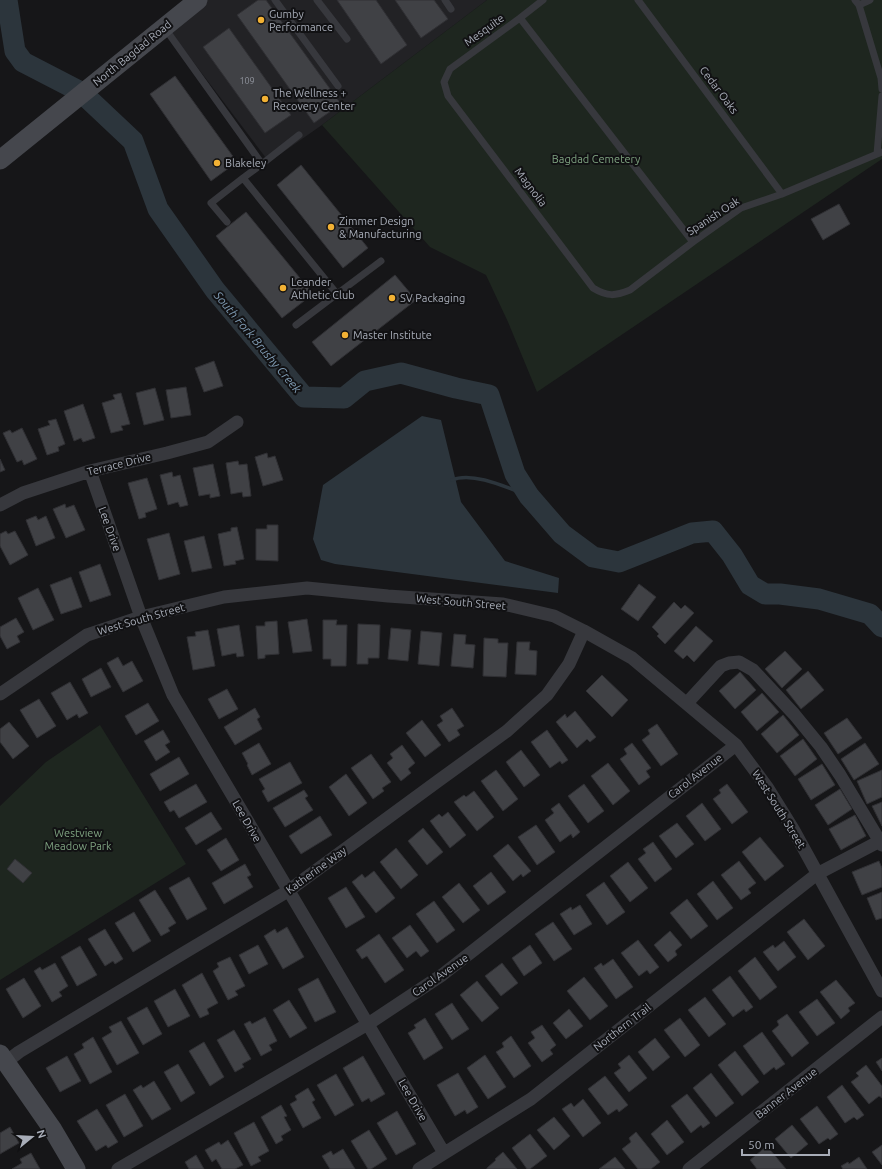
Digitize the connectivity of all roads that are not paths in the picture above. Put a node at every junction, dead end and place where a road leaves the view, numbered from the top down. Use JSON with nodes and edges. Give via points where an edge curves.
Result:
{"nodes":[{"id":1,"x":198,"y":0,"type":"edge"},
{"id":2,"x":275,"y":0,"type":"edge"},
{"id":3,"x":317,"y":0,"type":"edge"},
{"id":4,"x":445,"y":0,"type":"edge"},
{"id":5,"x":543,"y":0,"type":"edge"},
{"id":6,"x":638,"y":0,"type":"edge"},
{"id":7,"x":870,"y":0,"type":"edge"},
{"id":8,"x":857,"y":2,"type":"edge"},
{"id":9,"x":452,"y":9,"type":"dead end"},
{"id":10,"x":520,"y":18,"type":"junction"},
{"id":11,"x":164,"y":27,"type":"junction"},
{"id":12,"x":347,"y":39,"type":"dead end"},
{"id":13,"x":444,"y":82,"type":"joint"},
{"id":14,"x":338,"y":86,"type":"dead end"},
{"id":15,"x":882,"y":90,"type":"edge"},
{"id":16,"x":882,"y":96,"type":"edge"},
{"id":17,"x":300,"y":135,"type":"dead end"},
{"id":18,"x":880,"y":153,"type":"edge"},
{"id":19,"x":0,"y":160,"type":"edge"},
{"id":20,"x":262,"y":164,"type":"junction"},
{"id":21,"x":243,"y":178,"type":"junction"},
{"id":22,"x":782,"y":194,"type":"junction"},
{"id":23,"x":227,"y":222,"type":"dead end"},
{"id":24,"x":692,"y":242,"type":"junction"},
{"id":25,"x":381,"y":261,"type":"dead end"},
{"id":26,"x":337,"y":294,"type":"junction"},
{"id":27,"x":610,"y":295,"type":"joint"},
{"id":28,"x":296,"y":325,"type":"dead end"},
{"id":29,"x":237,"y":422,"type":"dead end"},
{"id":30,"x":90,"y":471,"type":"junction"},
{"id":31,"x":0,"y":505,"type":"edge"},
{"id":32,"x":142,"y":617,"type":"junction"},
{"id":33,"x":584,"y":631,"type":"junction"},
{"id":34,"x":0,"y":694,"type":"edge"},
{"id":35,"x":687,"y":703,"type":"junction"},
{"id":36,"x":736,"y":745,"type":"junction"},
{"id":37,"x":881,"y":842,"type":"edge"},
{"id":38,"x":817,"y":874,"type":"junction"},
{"id":39,"x":288,"y":891,"type":"junction"},
{"id":40,"x":882,"y":991,"type":"edge"},
{"id":41,"x":882,"y":1017,"type":"edge"},
{"id":42,"x":368,"y":1024,"type":"junction"},
{"id":43,"x":3,"y":1058,"type":"edge"},
{"id":44,"x":444,"y":1153,"type":"junction"},
{"id":45,"x":76,"y":1169,"type":"edge"},
{"id":46,"x":118,"y":1169,"type":"edge"},
{"id":47,"x":419,"y":1169,"type":"edge"},
{"id":48,"x":689,"y":1169,"type":"edge"}],
"edges":[{"from":1,"to":11,"type":"main road","name":"North Bagdad Road"},
{"from":2,"to":14,"type":"lane"},
{"from":3,"to":12,"type":"lane"},
{"from":4,"to":9,"type":"lane"},
{"from":5,"to":10,"type":"lane","name":"Mesquite"},
{"from":6,"to":22,"type":"lane","name":"Cedar Oaks"},
{"from":7,"to":8,"type":"lane"},
{"from":8,"to":15,"type":"lane","via":[[881,78]]},
{"from":10,"to":13,"type":"lane","name":"Mesquite","via":[[450,69]]},
{"from":10,"to":24,"type":"lane"},
{"from":11,"to":19,"type":"main road","name":"North Bagdad Road"},
{"from":11,"to":20,"type":"lane"},
{"from":13,"to":27,"type":"lane","name":"Magnolia","via":[[448,96],[593,288]]},
{"from":16,"to":18,"type":"lane"},
{"from":17,"to":20,"type":"lane"},
{"from":18,"to":22,"type":"lane","name":"Spanish Oak"},
{"from":20,"to":21,"type":"lane"},
{"from":21,"to":23,"type":"lane","via":[[211,203]]},
{"from":21,"to":26,"type":"lane"},
{"from":22,"to":24,"type":"lane","name":"Spanish Oak","via":[[741,208]]},
{"from":24,"to":27,"type":"lane","name":"Spanish Oak","via":[[630,290]]},
{"from":25,"to":26,"type":"lane"},
{"from":26,"to":28,"type":"lane"},
{"from":29,"to":30,"type":"street","name":"Terrace Drive","via":[[208,442]]},
{"from":30,"to":31,"type":"street","name":"Terrace Drive","via":[[23,493]]},
{"from":30,"to":32,"type":"street","name":"Lee Drive"},
{"from":32,"to":33,"type":"street","name":"West South Street","via":[[224,597],[307,588],[503,604],[554,616]]},
{"from":32,"to":34,"type":"street","name":"West South Street","via":[[87,635]]},
{"from":32,"to":39,"type":"street","name":"Lee Drive","via":[[173,695]]},
{"from":33,"to":35,"type":"street","name":"West South Street","via":[[632,658]]},
{"from":33,"to":39,"type":"street","name":"Katherine Way","via":[[569,664],[546,695],[507,731]]},
{"from":35,"to":36,"type":"street","name":"West South Street"},
{"from":35,"to":37,"type":"street","via":[[721,666],[739,662],[753,670],[821,747]]},
{"from":36,"to":38,"type":"street","name":"West South Street","via":[[767,787]]},
{"from":36,"to":42,"type":"street","name":"Carol Avenue","via":[[442,975]]},
{"from":37,"to":38,"type":"street","name":"Northern Trail"},
{"from":38,"to":40,"type":"street","name":"West South Street"},
{"from":38,"to":44,"type":"street","name":"Northern Trail","via":[[530,1099]]},
{"from":39,"to":42,"type":"street","name":"Lee Drive"},
{"from":39,"to":43,"type":"street","name":"Katherine Way","via":[[19,1052]]},
{"from":41,"to":48,"type":"street","name":"Banner Avenue"},
{"from":42,"to":44,"type":"street","name":"Lee Drive"},
{"from":42,"to":46,"type":"street","name":"Carol Avenue"},
{"from":43,"to":45,"type":"main road","via":[[53,1130]]},
{"from":44,"to":47,"type":"street","name":"Northern Trail"}]}
